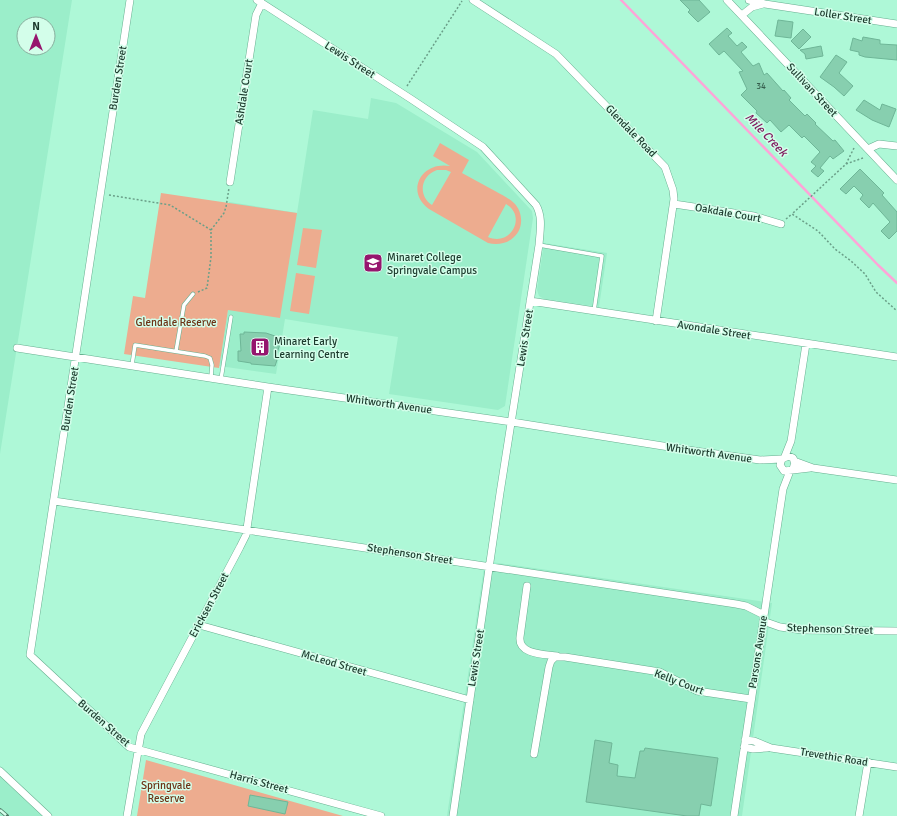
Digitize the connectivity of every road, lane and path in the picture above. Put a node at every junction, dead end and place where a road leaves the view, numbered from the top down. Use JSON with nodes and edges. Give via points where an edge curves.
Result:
{"nodes":[{"id":1,"x":130,"y":0,"type":"edge"},
{"id":2,"x":473,"y":0,"type":"edge"},
{"id":3,"x":729,"y":0,"type":"edge"},
{"id":4,"x":750,"y":0,"type":"edge"},
{"id":5,"x":462,"y":1,"type":"edge"},
{"id":6,"x":259,"y":2,"type":"edge"},
{"id":7,"x":765,"y":4,"type":"junction"},
{"id":8,"x":742,"y":15,"type":"junction"},
{"id":9,"x":897,"y":24,"type":"edge"},
{"id":10,"x":407,"y":86,"type":"dead end"},
{"id":11,"x":897,"y":146,"type":"edge"},
{"id":12,"x":854,"y":148,"type":"dead end"},
{"id":13,"x":868,"y":149,"type":"junction"},
{"id":14,"x":864,"y":158,"type":"dead end"},
{"id":15,"x":846,"y":164,"type":"junction"},
{"id":16,"x":897,"y":180,"type":"edge"},
{"id":17,"x":230,"y":182,"type":"joint"},
{"id":18,"x":101,"y":193,"type":"junction"},
{"id":19,"x":674,"y":204,"type":"junction"},
{"id":20,"x":781,"y":224,"type":"dead end"},
{"id":21,"x":211,"y":230,"type":"junction"},
{"id":22,"x":539,"y":245,"type":"junction"},
{"id":23,"x":193,"y":294,"type":"joint"},
{"id":24,"x":530,"y":301,"type":"junction"},
{"id":25,"x":594,"y":311,"type":"junction"},
{"id":26,"x":897,"y":311,"type":"edge"},
{"id":27,"x":231,"y":317,"type":"dead end"},
{"id":28,"x":656,"y":321,"type":"junction"},
{"id":29,"x":806,"y":344,"type":"junction"},
{"id":30,"x":17,"y":348,"type":"dead end"},
{"id":31,"x":176,"y":351,"type":"junction"},
{"id":32,"x":76,"y":357,"type":"junction"},
{"id":33,"x":897,"y":357,"type":"edge"},
{"id":34,"x":132,"y":365,"type":"junction"},
{"id":35,"x":211,"y":377,"type":"junction"},
{"id":36,"x":221,"y":379,"type":"junction"},
{"id":37,"x":268,"y":387,"type":"junction"},
{"id":38,"x":512,"y":422,"type":"junction"},
{"id":39,"x":791,"y":441,"type":"junction"},
{"id":40,"x":783,"y":458,"type":"junction"},
{"id":41,"x":760,"y":460,"type":"junction"},
{"id":42,"x":794,"y":460,"type":"junction"},
{"id":43,"x":781,"y":468,"type":"junction"},
{"id":44,"x":813,"y":468,"type":"junction"},
{"id":45,"x":792,"y":470,"type":"junction"},
{"id":46,"x":897,"y":480,"type":"edge"},
{"id":47,"x":783,"y":489,"type":"junction"},
{"id":48,"x":54,"y":501,"type":"junction"},
{"id":49,"x":246,"y":530,"type":"junction"},
{"id":50,"x":490,"y":567,"type":"junction"},
{"id":51,"x":527,"y":586,"type":"dead end"},
{"id":52,"x":764,"y":618,"type":"junction"},
{"id":53,"x":199,"y":625,"type":"junction"},
{"id":54,"x":897,"y":631,"type":"edge"},
{"id":55,"x":559,"y":657,"type":"junction"},
{"id":56,"x":751,"y":699,"type":"junction"},
{"id":57,"x":470,"y":700,"type":"junction"},
{"id":58,"x":744,"y":744,"type":"junction"},
{"id":59,"x":137,"y":749,"type":"junction"},
{"id":60,"x":534,"y":754,"type":"dead end"},
{"id":61,"x":868,"y":762,"type":"junction"},
{"id":62,"x":897,"y":767,"type":"edge"},
{"id":63,"x":0,"y":771,"type":"edge"},
{"id":64,"x":48,"y":816,"type":"edge"},
{"id":65,"x":127,"y":816,"type":"edge"},
{"id":66,"x":381,"y":816,"type":"edge"},
{"id":67,"x":453,"y":816,"type":"edge"},
{"id":68,"x":734,"y":816,"type":"edge"},
{"id":69,"x":859,"y":816,"type":"edge"}],
"edges":[{"from":1,"to":18,"type":"street","name":"Burden Street"},
{"from":2,"to":19,"type":"street","name":"Glendale Road","via":[[565,62],[665,167],[673,190]]},
{"from":3,"to":8,"type":"street","name":"Sullivan Street"},
{"from":4,"to":7,"type":"street","name":"Loller Street"},
{"from":5,"to":10,"type":"path"},
{"from":6,"to":17,"type":"street","name":"Ashdale Court"},
{"from":6,"to":22,"type":"street","name":"Lewis Street","via":[[483,147],[536,205],[541,221]]},
{"from":7,"to":8,"type":"street","via":[[752,7]]},
{"from":7,"to":9,"type":"street","name":"Loller Street"},
{"from":8,"to":13,"type":"street","name":"Sullivan Street"},
{"from":11,"to":13,"type":"street","via":[[879,144]]},
{"from":12,"to":15,"type":"path"},
{"from":13,"to":16,"type":"street","name":"Sullivan Street"},
{"from":14,"to":15,"type":"path"},
{"from":15,"to":26,"type":"path","via":[[792,214],[818,231],[851,261],[865,274],[876,292]]},
{"from":17,"to":21,"type":"path","via":[[226,207]]},
{"from":18,"to":21,"type":"path","via":[[170,205]]},
{"from":18,"to":32,"type":"street","name":"Burden Street"},
{"from":19,"to":20,"type":"street","name":"Oakdale Court","via":[[754,216]]},
{"from":19,"to":28,"type":"street","name":"Glendale Road"},
{"from":21,"to":23,"type":"path","via":[[207,288]]},
{"from":22,"to":24,"type":"street","name":"Lewis Street"},
{"from":22,"to":25,"type":"lane","via":[[602,256]]},
{"from":23,"to":31,"type":"lane","via":[[184,305]]},
{"from":24,"to":25,"type":"street","name":"Avondale Street"},
{"from":24,"to":38,"type":"street","name":"Lewis Street"},
{"from":25,"to":28,"type":"street","name":"Avondale Street"},
{"from":27,"to":36,"type":"lane"},
{"from":28,"to":29,"type":"street","name":"Avondale Street"},
{"from":29,"to":33,"type":"street","name":"Avondale Street"},
{"from":29,"to":39,"type":"street"},
{"from":30,"to":32,"type":"street","name":"Whitworth Avenue"},
{"from":31,"to":34,"type":"lane","via":[[135,345]]},
{"from":31,"to":35,"type":"lane","via":[[210,358]]},
{"from":32,"to":34,"type":"street","name":"Whitworth Avenue"},
{"from":32,"to":48,"type":"street","name":"Burden Street"},
{"from":34,"to":35,"type":"street","name":"Whitworth Avenue"},
{"from":35,"to":36,"type":"street","name":"Whitworth Avenue"},
{"from":36,"to":37,"type":"street","name":"Whitworth Avenue"},
{"from":37,"to":38,"type":"street","name":"Whitworth Avenue"},
{"from":37,"to":49,"type":"street","name":"Ericksen Street"},
{"from":38,"to":41,"type":"street","name":"Whitworth Avenue"},
{"from":38,"to":50,"type":"street","name":"Lewis Street"},
{"from":39,"to":40,"type":"street"},
{"from":39,"to":42,"type":"street"},
{"from":40,"to":41,"type":"street","name":"Whitworth Avenue"},
{"from":40,"to":42,"type":"street","via":[[788,456]]},
{"from":40,"to":43,"type":"street"},
{"from":41,"to":43,"type":"street","name":"Whitworth Avenue"},
{"from":42,"to":44,"type":"street"},
{"from":42,"to":45,"type":"street"},
{"from":43,"to":45,"type":"street"},
{"from":43,"to":47,"type":"street","name":"Parsons Avenue"},
{"from":44,"to":45,"type":"street"},
{"from":44,"to":46,"type":"street"},
{"from":45,"to":47,"type":"street","name":"Parsons Avenue"},
{"from":47,"to":52,"type":"street","name":"Parsons Avenue"},
{"from":48,"to":49,"type":"street","name":"Stephenson Street"},
{"from":48,"to":59,"type":"street","name":"Burden Street","via":[[30,655],[127,746]]},
{"from":49,"to":50,"type":"street","name":"Stephenson Street"},
{"from":49,"to":53,"type":"street","name":"Ericksen Street","via":[[240,547]]},
{"from":50,"to":52,"type":"street","name":"Stephenson Street","via":[[736,604],[746,606]]},
{"from":50,"to":57,"type":"street","name":"Lewis Street"},
{"from":51,"to":55,"type":"street","name":"Kelly Court","via":[[521,646],[530,651]]},
{"from":52,"to":54,"type":"street","name":"Stephenson Street","via":[[780,627],[802,630]]},
{"from":52,"to":56,"type":"street","name":"Parsons Avenue"},
{"from":53,"to":57,"type":"street","name":"McLeod Street"},
{"from":53,"to":59,"type":"street","name":"Ericksen Street","via":[[141,734]]},
{"from":55,"to":56,"type":"street","name":"Kelly Court","via":[[660,672],[697,691]]},
{"from":55,"to":60,"type":"street","via":[[550,661]]},
{"from":56,"to":58,"type":"street","name":"Parsons Avenue"},
{"from":57,"to":67,"type":"street","name":"Lewis Street"},
{"from":58,"to":61,"type":"street","name":"Trevethic Road","via":[[753,749],[771,748]]},
{"from":58,"to":68,"type":"street","name":"Parsons Avenue"},
{"from":59,"to":65,"type":"street","name":"Ericksen Street"},
{"from":59,"to":66,"type":"street","name":"Harris Street"},
{"from":61,"to":62,"type":"street","name":"Trevethic Road"},
{"from":61,"to":69,"type":"street"},
{"from":63,"to":64,"type":"street"}]}
